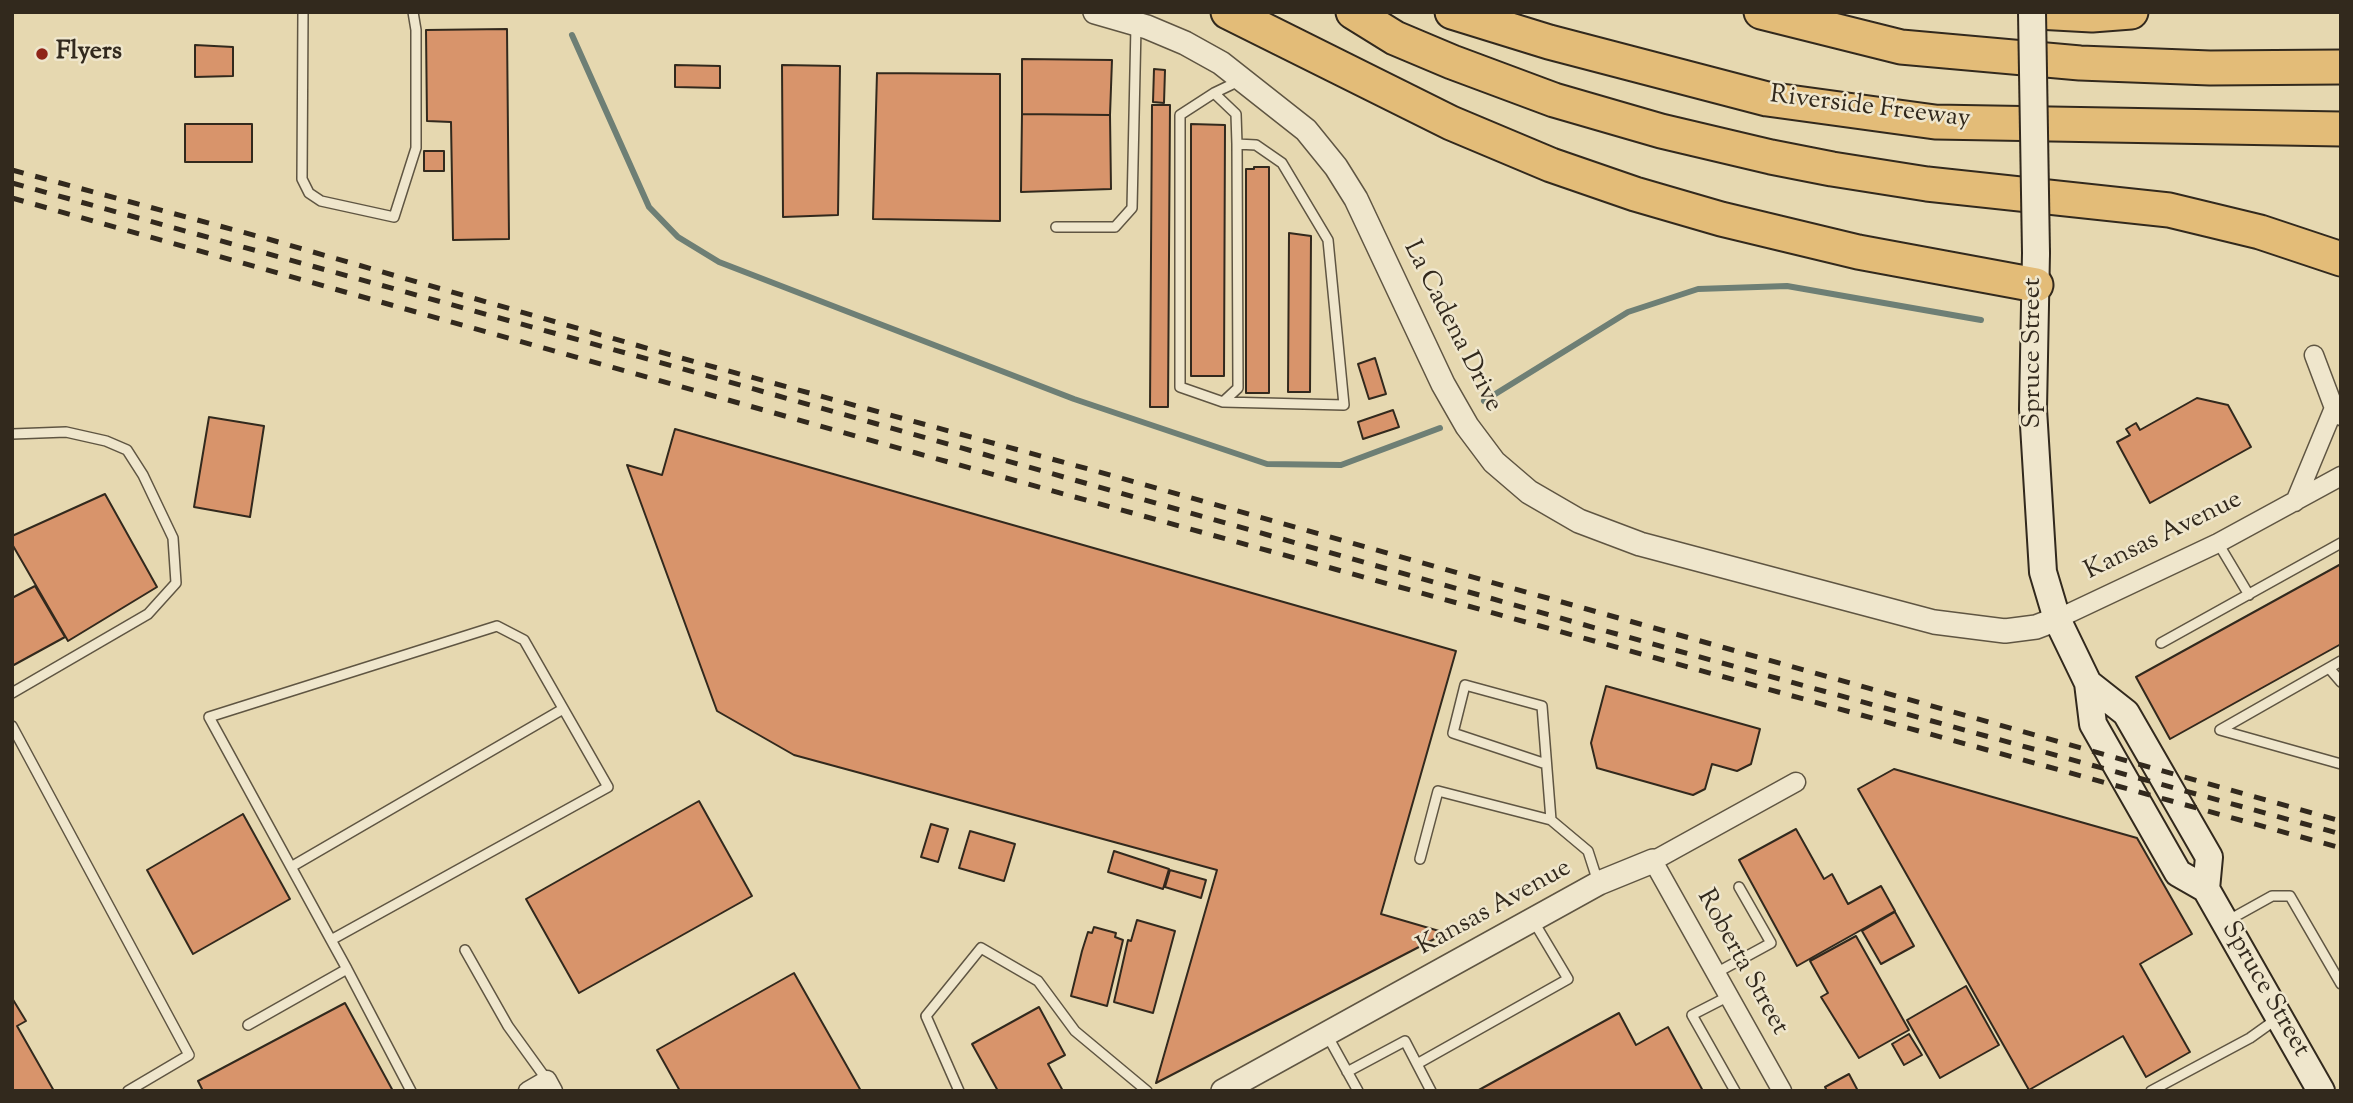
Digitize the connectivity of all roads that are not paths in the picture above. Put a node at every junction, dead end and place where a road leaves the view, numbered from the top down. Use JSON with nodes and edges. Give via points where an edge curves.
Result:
{"nodes":[{"id":1,"x":303,"y":12,"type":"edge"},
{"id":2,"x":414,"y":12,"type":"edge"},
{"id":3,"x":1095,"y":12,"type":"edge"},
{"id":4,"x":1228,"y":12,"type":"edge"},
{"id":5,"x":1353,"y":12,"type":"edge"},
{"id":6,"x":1452,"y":12,"type":"edge"},
{"id":7,"x":1761,"y":12,"type":"edge"},
{"id":8,"x":2034,"y":12,"type":"edge"},
{"id":9,"x":2132,"y":12,"type":"edge"},
{"id":10,"x":1136,"y":24,"type":"junction"},
{"id":11,"x":2341,"y":67,"type":"edge"},
{"id":12,"x":1242,"y":79,"type":"junction"},
{"id":13,"x":1214,"y":93,"type":"junction"},
{"id":14,"x":2341,"y":129,"type":"edge"},
{"id":15,"x":1237,"y":144,"type":"junction"},
{"id":16,"x":1056,"y":227,"type":"dead end"},
{"id":17,"x":2341,"y":259,"type":"edge"},
{"id":18,"x":2036,"y":269,"type":"junction"},
{"id":19,"x":2314,"y":355,"type":"dead end"},
{"id":20,"x":1223,"y":402,"type":"junction"},
{"id":21,"x":2337,"y":412,"type":"edge"},
{"id":22,"x":12,"y":434,"type":"edge"},
{"id":23,"x":2341,"y":476,"type":"edge"},
{"id":24,"x":2295,"y":502,"type":"junction"},
{"id":25,"x":2218,"y":542,"type":"junction"},
{"id":26,"x":2341,"y":543,"type":"edge"},
{"id":27,"x":2249,"y":595,"type":"junction"},
{"id":28,"x":2057,"y":620,"type":"junction"},
{"id":29,"x":2161,"y":643,"type":"dead end"},
{"id":30,"x":2341,"y":661,"type":"edge"},
{"id":31,"x":2329,"y":668,"type":"junction"},
{"id":32,"x":2341,"y":682,"type":"edge"},
{"id":33,"x":12,"y":693,"type":"edge"},
{"id":34,"x":563,"y":709,"type":"junction"},
{"id":35,"x":12,"y":726,"type":"edge"},
{"id":36,"x":1546,"y":764,"type":"junction"},
{"id":37,"x":2341,"y":764,"type":"edge"},
{"id":38,"x":1796,"y":782,"type":"dead end"},
{"id":39,"x":1551,"y":820,"type":"junction"},
{"id":40,"x":1420,"y":859,"type":"dead end"},
{"id":41,"x":1653,"y":861,"type":"junction"},
{"id":42,"x":291,"y":867,"type":"junction"},
{"id":43,"x":1599,"y":883,"type":"junction"},
{"id":44,"x":1740,"y":887,"type":"dead end"},
{"id":45,"x":1533,"y":920,"type":"junction"},
{"id":46,"x":2226,"y":922,"type":"junction"},
{"id":47,"x":331,"y":940,"type":"junction"},
{"id":48,"x":465,"y":950,"type":"dead end"},
{"id":49,"x":347,"y":969,"type":"junction"},
{"id":50,"x":1716,"y":974,"type":"junction"},
{"id":51,"x":2341,"y":984,"type":"edge"},
{"id":52,"x":1729,"y":996,"type":"junction"},
{"id":53,"x":2279,"y":1017,"type":"junction"},
{"id":54,"x":248,"y":1025,"type":"dead end"},
{"id":55,"x":1326,"y":1034,"type":"junction"},
{"id":56,"x":1417,"y":1064,"type":"junction"},
{"id":57,"x":1347,"y":1072,"type":"junction"},
{"id":58,"x":550,"y":1085,"type":"edge"},
{"id":59,"x":128,"y":1091,"type":"edge"},
{"id":60,"x":411,"y":1091,"type":"edge"},
{"id":61,"x":527,"y":1091,"type":"edge"},
{"id":62,"x":959,"y":1091,"type":"edge"},
{"id":63,"x":1147,"y":1091,"type":"edge"},
{"id":64,"x":1223,"y":1091,"type":"edge"},
{"id":65,"x":1358,"y":1091,"type":"edge"},
{"id":66,"x":1431,"y":1091,"type":"edge"},
{"id":67,"x":1735,"y":1091,"type":"edge"},
{"id":68,"x":1782,"y":1091,"type":"edge"},
{"id":69,"x":2151,"y":1091,"type":"edge"},
{"id":70,"x":2321,"y":1091,"type":"edge"}],
"edges":[{"from":1,"to":2,"type":"lane","via":[[302,179],[309,193],[321,201],[394,217],[416,148]]},
{"from":3,"to":10,"type":"street","name":"La Cadena Drive"},
{"from":4,"to":18,"type":"highway","via":[[1451,123],[1635,194],[1858,251]]},
{"from":5,"to":17,"type":"highway","via":[[1395,38],[1463,66],[1580,108],[1672,134],[1783,160],[1927,184],[2180,212]]},
{"from":6,"to":14,"type":"highway","name":"Riverside Freeway","via":[[1767,99],[1935,122]]},
{"from":7,"to":11,"type":"highway","via":[[1901,47],[2080,63]]},
{"from":8,"to":9,"type":"highway"},
{"from":8,"to":18,"type":"main road","name":"Spruce Street","bridge":true},
{"from":10,"to":12,"type":"street","name":"La Cadena Drive","via":[[1185,43]]},
{"from":10,"to":16,"type":"lane","via":[[1132,208],[1115,227]]},
{"from":12,"to":13,"type":"lane"},
{"from":12,"to":28,"type":"street","name":"La Cadena Drive","via":[[1306,130],[1336,167],[1467,426],[1494,462],[1529,492],[1579,521],[1640,544],[1934,622],[2005,631]]},
{"from":13,"to":15,"type":"lane","via":[[1236,114]]},
{"from":13,"to":20,"type":"lane","via":[[1181,115],[1180,387]]},
{"from":15,"to":20,"type":"lane","via":[[1238,388]]},
{"from":15,"to":20,"type":"lane","via":[[1256,145],[1282,163],[1328,240],[1344,405]]},
{"from":18,"to":28,"type":"main road","name":"Spruce Street","via":[[2033,409],[2041,566]]},
{"from":19,"to":21,"type":"street"},
{"from":21,"to":24,"type":"street"},
{"from":22,"to":33,"type":"lane","via":[[66,432],[127,450],[173,538],[176,583],[148,614]]},
{"from":23,"to":24,"type":"street","name":"Kansas Avenue"},
{"from":24,"to":25,"type":"street","name":"Kansas Avenue"},
{"from":25,"to":27,"type":"lane"},
{"from":25,"to":28,"type":"street","name":"Kansas Avenue"},
{"from":26,"to":27,"type":"lane"},
{"from":27,"to":29,"type":"lane"},
{"from":28,"to":46,"type":"main road","name":"Spruce Street","via":[[2088,683],[2093,724],[2178,873],[2206,889]]},
{"from":30,"to":31,"type":"lane"},
{"from":31,"to":32,"type":"lane"},
{"from":31,"to":37,"type":"lane","via":[[2220,730]]},
{"from":34,"to":42,"type":"lane"},
{"from":34,"to":42,"type":"lane","via":[[524,640],[497,626],[209,717]]},
{"from":34,"to":47,"type":"lane","via":[[608,787]]},
{"from":35,"to":59,"type":"lane","via":[[189,1055]]},
{"from":36,"to":36,"type":"lane","via":[[1542,706],[1465,685],[1453,733]]},
{"from":36,"to":39,"type":"lane"},
{"from":38,"to":41,"type":"street","name":"Kansas Avenue"},
{"from":39,"to":40,"type":"lane","via":[[1438,791]]},
{"from":39,"to":43,"type":"lane","via":[[1588,851]]},
{"from":41,"to":43,"type":"street","name":"Kansas Avenue"},
{"from":41,"to":50,"type":"street","name":"Roberta Street"},
{"from":42,"to":47,"type":"lane"},
{"from":43,"to":45,"type":"street","name":"Kansas Avenue"},
{"from":44,"to":50,"type":"lane","via":[[1771,943]]},
{"from":45,"to":55,"type":"street","name":"Kansas Avenue"},
{"from":45,"to":56,"type":"lane","via":[[1568,979]]},
{"from":46,"to":51,"type":"lane","via":[[2272,896],[2290,896]]},
{"from":46,"to":53,"type":"main road","name":"Spruce Street"},
{"from":47,"to":49,"type":"lane"},
{"from":48,"to":58,"type":"lane","via":[[508,1026]]},
{"from":49,"to":54,"type":"lane"},
{"from":49,"to":60,"type":"lane"},
{"from":50,"to":52,"type":"street","name":"Roberta Street"},
{"from":52,"to":67,"type":"lane","via":[[1692,1015]]},
{"from":52,"to":68,"type":"street","name":"Roberta Street"},
{"from":53,"to":69,"type":"lane","via":[[2250,1038]]},
{"from":53,"to":70,"type":"main road","name":"Spruce Street"},
{"from":55,"to":57,"type":"lane"},
{"from":55,"to":64,"type":"street","name":"Kansas Avenue"},
{"from":56,"to":57,"type":"lane","via":[[1405,1041]]},
{"from":56,"to":66,"type":"lane"},
{"from":57,"to":65,"type":"lane"},
{"from":58,"to":61,"type":"street"},
{"from":62,"to":63,"type":"lane","via":[[926,1016],[981,948],[1038,981],[1075,1031]]}]}
